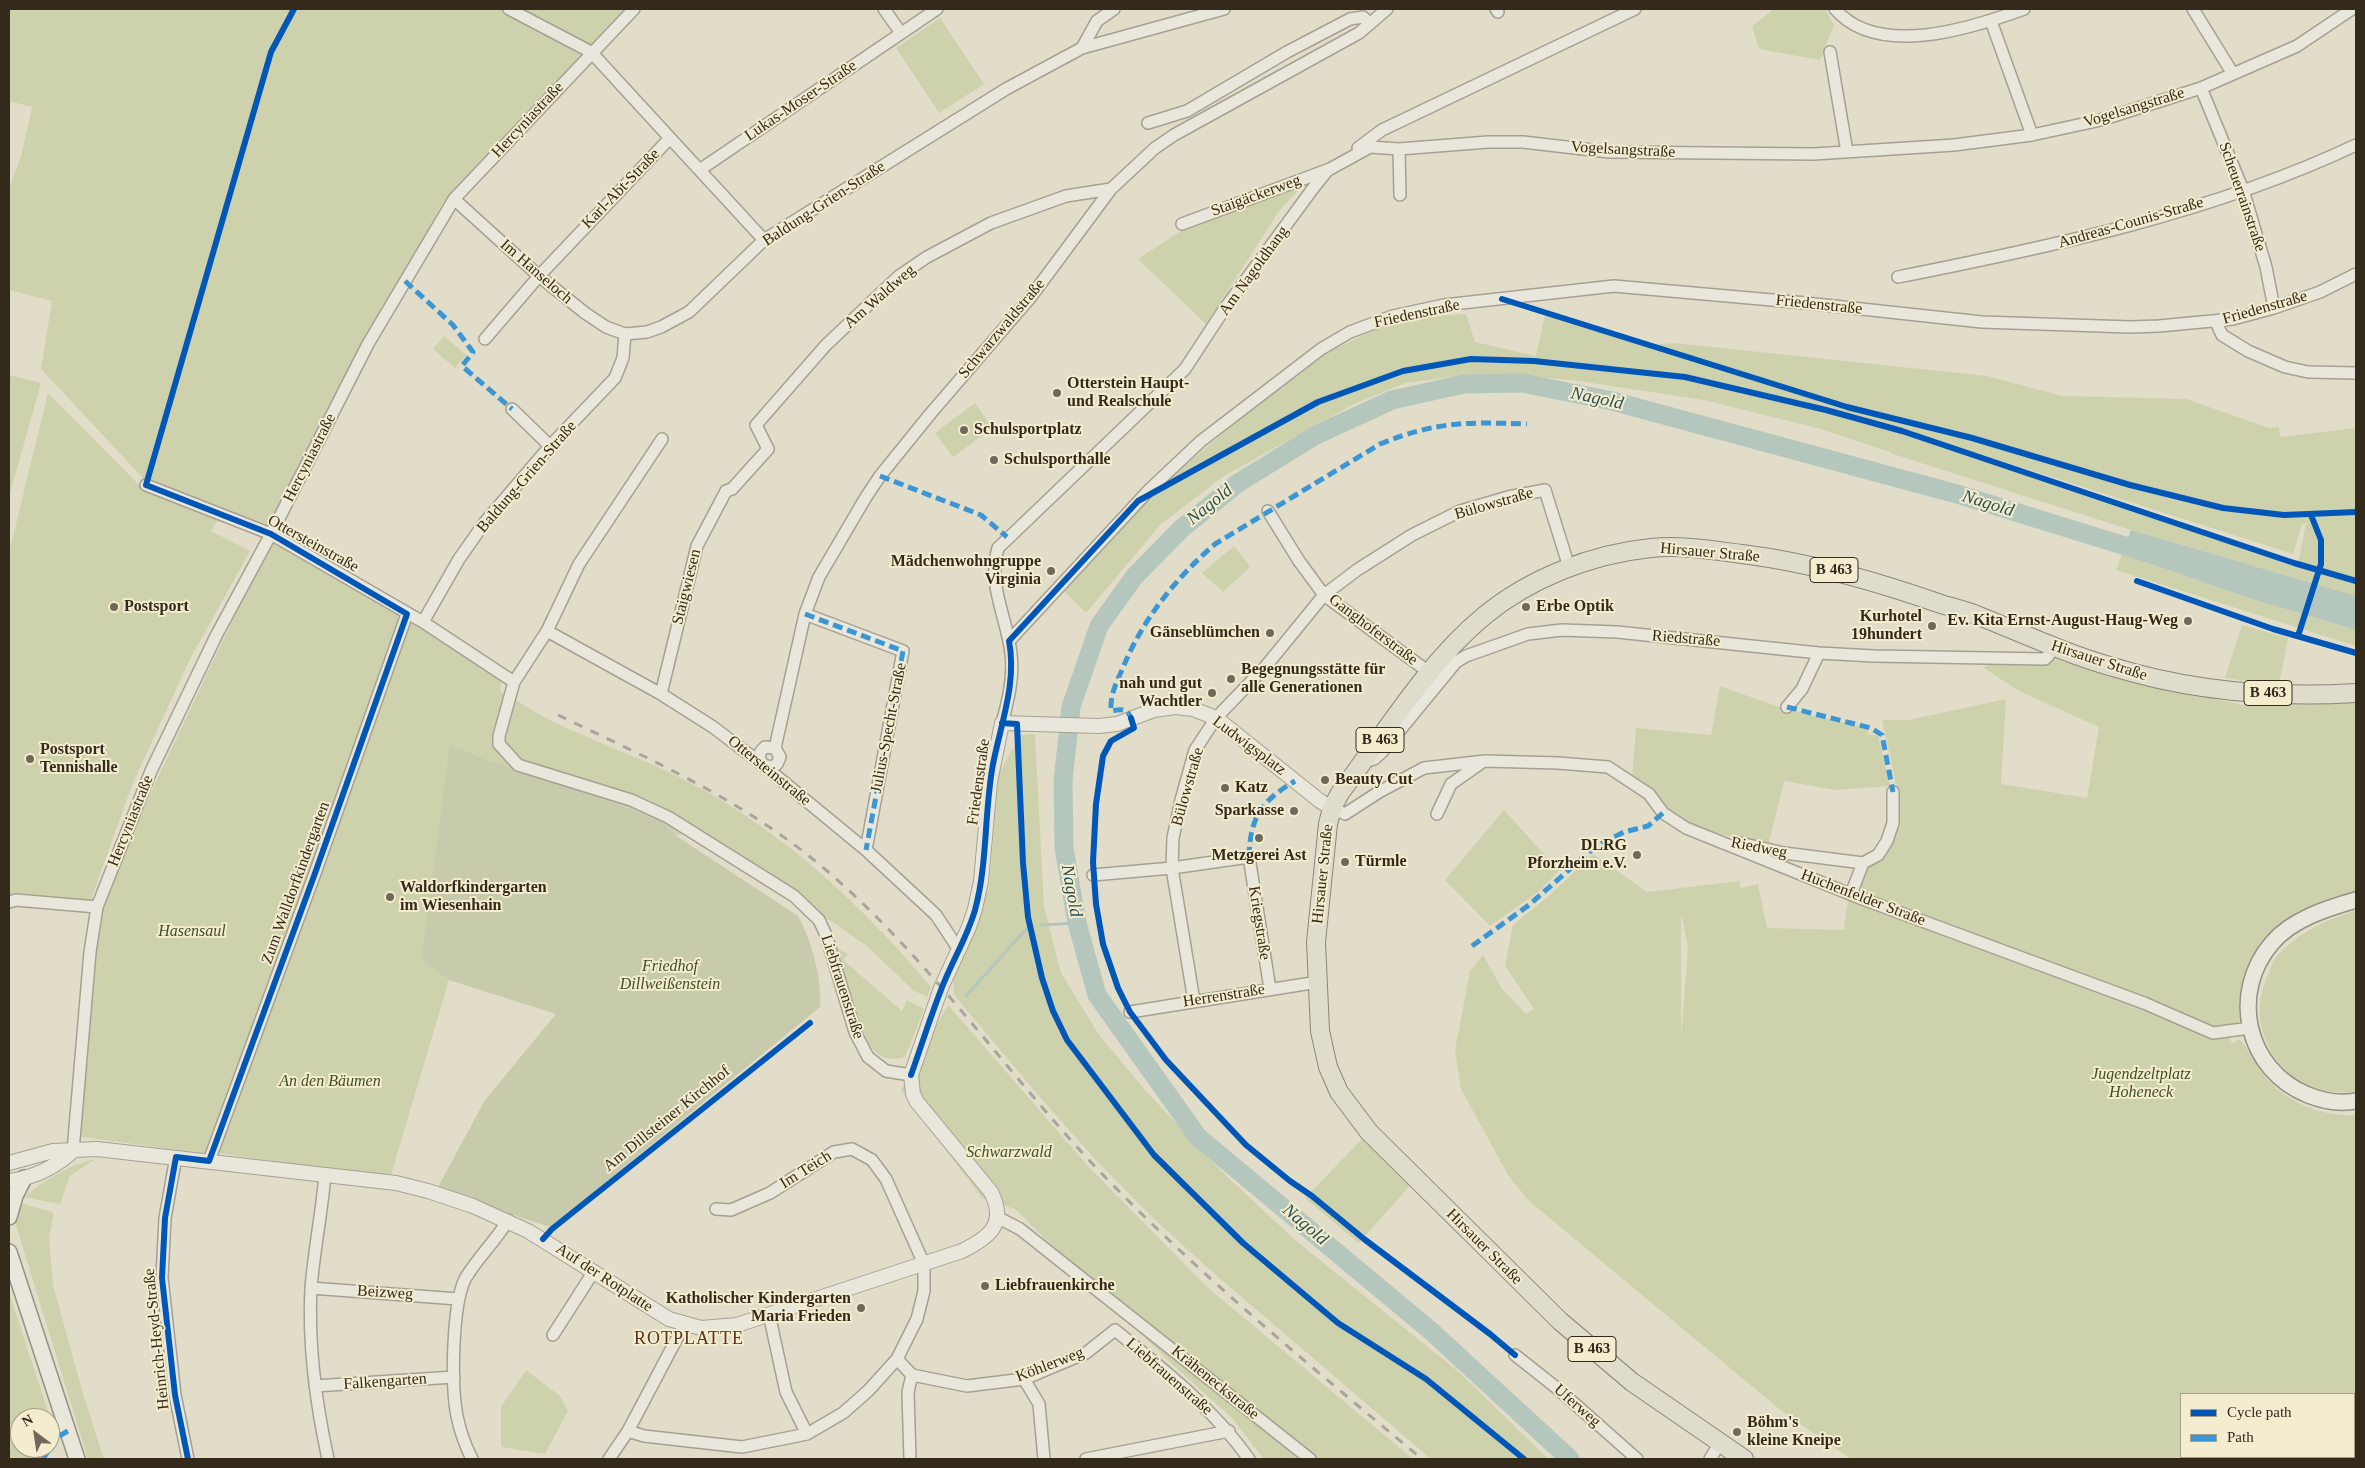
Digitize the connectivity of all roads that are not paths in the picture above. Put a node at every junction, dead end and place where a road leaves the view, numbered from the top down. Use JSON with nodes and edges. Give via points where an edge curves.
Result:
{"nodes":[{"id":1,"x":509,"y":9,"type":"edge"},
{"id":2,"x":634,"y":9,"type":"edge"},
{"id":3,"x":884,"y":9,"type":"edge"},
{"id":4,"x":937,"y":9,"type":"edge"},
{"id":5,"x":1114,"y":9,"type":"edge"},
{"id":6,"x":1224,"y":9,"type":"edge"},
{"id":7,"x":1387,"y":9,"type":"edge"},
{"id":8,"x":1636,"y":9,"type":"edge"},
{"id":9,"x":2024,"y":9,"type":"edge"},
{"id":10,"x":2193,"y":9,"type":"edge"},
{"id":11,"x":2352,"y":9,"type":"edge"},
{"id":12,"x":1839,"y":13,"type":"edge"},
{"id":13,"x":1991,"y":21,"type":"junction"},
{"id":14,"x":1370,"y":24,"type":"junction"},
{"id":15,"x":901,"y":33,"type":"junction"},
{"id":16,"x":1082,"y":48,"type":"junction"},
{"id":17,"x":590,"y":52,"type":"junction"},
{"id":18,"x":1830,"y":52,"type":"dead end"},
{"id":19,"x":2233,"y":74,"type":"junction"},
{"id":20,"x":2201,"y":88,"type":"junction"},
{"id":21,"x":1148,"y":123,"type":"dead end"},
{"id":22,"x":2032,"y":135,"type":"junction"},
{"id":23,"x":670,"y":138,"type":"junction"},
{"id":24,"x":2356,"y":145,"type":"edge"},
{"id":25,"x":1399,"y":149,"type":"junction"},
{"id":26,"x":1847,"y":152,"type":"junction"},
{"id":27,"x":701,"y":169,"type":"junction"},
{"id":28,"x":1330,"y":169,"type":"junction"},
{"id":29,"x":1111,"y":188,"type":"junction"},
{"id":30,"x":2243,"y":190,"type":"junction"},
{"id":31,"x":1400,"y":195,"type":"dead end"},
{"id":32,"x":454,"y":199,"type":"junction"},
{"id":33,"x":1182,"y":224,"type":"dead end"},
{"id":34,"x":764,"y":240,"type":"junction"},
{"id":35,"x":2356,"y":274,"type":"edge"},
{"id":36,"x":539,"y":276,"type":"junction"},
{"id":37,"x":1898,"y":277,"type":"dead end"},
{"id":38,"x":2274,"y":308,"type":"junction"},
{"id":39,"x":2216,"y":322,"type":"junction"},
{"id":40,"x":625,"y":334,"type":"junction"},
{"id":41,"x":485,"y":339,"type":"dead end"},
{"id":42,"x":2356,"y":373,"type":"edge"},
{"id":43,"x":512,"y":409,"type":"dead end"},
{"id":44,"x":662,"y":439,"type":"dead end"},
{"id":45,"x":550,"y":446,"type":"junction"},
{"id":46,"x":146,"y":485,"type":"dead end"},
{"id":47,"x":732,"y":489,"type":"joint"},
{"id":48,"x":1268,"y":511,"type":"dead end"},
{"id":49,"x":271,"y":534,"type":"junction"},
{"id":50,"x":1569,"y":567,"type":"junction"},
{"id":51,"x":1324,"y":595,"type":"junction"},
{"id":52,"x":407,"y":614,"type":"junction"},
{"id":53,"x":805,"y":614,"type":"junction"},
{"id":54,"x":423,"y":622,"type":"junction"},
{"id":55,"x":547,"y":631,"type":"junction"},
{"id":56,"x":1009,"y":641,"type":"junction"},
{"id":57,"x":2055,"y":648,"type":"junction"},
{"id":58,"x":1818,"y":653,"type":"junction"},
{"id":59,"x":1430,"y":673,"type":"junction"},
{"id":60,"x":514,"y":682,"type":"junction"},
{"id":61,"x":2356,"y":693,"type":"edge"},
{"id":62,"x":661,"y":694,"type":"junction"},
{"id":63,"x":1787,"y":707,"type":"dead end"},
{"id":64,"x":1216,"y":718,"type":"junction"},
{"id":65,"x":1002,"y":723,"type":"junction"},
{"id":66,"x":1485,"y":761,"type":"junction"},
{"id":67,"x":1363,"y":763,"type":"junction"},
{"id":68,"x":762,"y":765,"type":"junction"},
{"id":69,"x":1893,"y":792,"type":"dead end"},
{"id":70,"x":1332,"y":808,"type":"junction"},
{"id":71,"x":1437,"y":814,"type":"dead end"},
{"id":72,"x":1722,"y":841,"type":"junction"},
{"id":73,"x":866,"y":850,"type":"junction"},
{"id":74,"x":1863,"y":863,"type":"junction"},
{"id":75,"x":1172,"y":868,"type":"junction"},
{"id":76,"x":1094,"y":875,"type":"dead end"},
{"id":77,"x":1851,"y":894,"type":"junction"},
{"id":78,"x":2356,"y":900,"type":"edge"},
{"id":79,"x":9,"y":902,"type":"edge"},
{"id":80,"x":97,"y":907,"type":"junction"},
{"id":81,"x":959,"y":950,"type":"junction"},
{"id":82,"x":1318,"y":982,"type":"junction"},
{"id":83,"x":1270,"y":989,"type":"junction"},
{"id":84,"x":1194,"y":1001,"type":"junction"},
{"id":85,"x":1130,"y":1012,"type":"dead end"},
{"id":86,"x":2250,"y":1028,"type":"junction"},
{"id":87,"x":911,"y":1075,"type":"junction"},
{"id":88,"x":2356,"y":1101,"type":"edge"},
{"id":89,"x":73,"y":1151,"type":"junction"},
{"id":90,"x":176,"y":1157,"type":"junction"},
{"id":91,"x":209,"y":1161,"type":"junction"},
{"id":92,"x":9,"y":1163,"type":"edge"},
{"id":93,"x":325,"y":1174,"type":"junction"},
{"id":94,"x":24,"y":1178,"type":"junction"},
{"id":95,"x":9,"y":1181,"type":"edge"},
{"id":96,"x":716,"y":1209,"type":"dead end"},
{"id":97,"x":9,"y":1217,"type":"edge"},
{"id":98,"x":997,"y":1217,"type":"junction"},
{"id":99,"x":508,"y":1220,"type":"junction"},
{"id":100,"x":9,"y":1252,"type":"edge"},
{"id":101,"x":924,"y":1264,"type":"junction"},
{"id":102,"x":594,"y":1270,"type":"junction"},
{"id":103,"x":312,"y":1288,"type":"junction"},
{"id":104,"x":458,"y":1299,"type":"junction"},
{"id":105,"x":1119,"y":1308,"type":"junction"},
{"id":106,"x":769,"y":1314,"type":"junction"},
{"id":107,"x":684,"y":1324,"type":"junction"},
{"id":108,"x":1115,"y":1330,"type":"junction"},
{"id":109,"x":553,"y":1335,"type":"dead end"},
{"id":110,"x":1515,"y":1355,"type":"dead end"},
{"id":111,"x":897,"y":1359,"type":"junction"},
{"id":112,"x":912,"y":1375,"type":"junction"},
{"id":113,"x":454,"y":1377,"type":"junction"},
{"id":114,"x":1024,"y":1379,"type":"junction"},
{"id":115,"x":315,"y":1386,"type":"junction"},
{"id":116,"x":628,"y":1431,"type":"junction"},
{"id":117,"x":1229,"y":1431,"type":"junction"},
{"id":118,"x":807,"y":1434,"type":"junction"},
{"id":119,"x":1720,"y":1443,"type":"junction"},
{"id":120,"x":77,"y":1459,"type":"edge"},
{"id":121,"x":188,"y":1459,"type":"edge"},
{"id":122,"x":328,"y":1459,"type":"edge"},
{"id":123,"x":472,"y":1459,"type":"edge"},
{"id":124,"x":609,"y":1459,"type":"edge"},
{"id":125,"x":910,"y":1459,"type":"edge"},
{"id":126,"x":1044,"y":1459,"type":"edge"},
{"id":127,"x":1086,"y":1459,"type":"edge"},
{"id":128,"x":1249,"y":1459,"type":"edge"},
{"id":129,"x":1310,"y":1459,"type":"edge"},
{"id":130,"x":1637,"y":1459,"type":"edge"},
{"id":131,"x":1710,"y":1459,"type":"edge"},
{"id":132,"x":1744,"y":1459,"type":"edge"}],
"edges":[{"from":1,"to":17,"type":"street"},
{"from":2,"to":17,"type":"street","name":"Hercyniastraße"},
{"from":3,"to":15,"type":"street"},
{"from":4,"to":15,"type":"street","name":"Lukas-Moser-Straße"},
{"from":5,"to":16,"type":"street","via":[[1097,21]]},
{"from":6,"to":16,"type":"street","name":"Baldung-Grien-Straße"},
{"from":7,"to":14,"type":"street","name":"Schwarzwaldstraße"},
{"from":8,"to":28,"type":"street","name":"Am Nagoldhang","via":[[1382,130]]},
{"from":9,"to":13,"type":"street"},
{"from":10,"to":19,"type":"street"},
{"from":11,"to":19,"type":"street","name":"Vogelsangstraße","via":[[2297,46]]},
{"from":12,"to":13,"type":"street","via":[[1860,29],[1896,35],[1932,34]]},
{"from":13,"to":22,"type":"street"},
{"from":14,"to":21,"type":"street","via":[[1363,17],[1350,19],[1186,111]]},
{"from":14,"to":29,"type":"street","name":"Schwarzwaldstraße","via":[[1174,135]]},
{"from":15,"to":27,"type":"street","name":"Lukas-Moser-Straße"},
{"from":16,"to":34,"type":"street","name":"Baldung-Grien-Straße","via":[[1006,89]]},
{"from":17,"to":23,"type":"street"},
{"from":17,"to":32,"type":"street","name":"Hercyniastraße"},
{"from":18,"to":26,"type":"street"},
{"from":19,"to":20,"type":"street","name":"Vogelsangstraße"},
{"from":20,"to":22,"type":"street","name":"Vogelsangstraße","via":[[2101,120]]},
{"from":20,"to":30,"type":"street","name":"Scheuerrainstraße"},
{"from":22,"to":26,"type":"street","name":"Vogelsangstraße","via":[[1954,145]]},
{"from":23,"to":27,"type":"street","name":"Karl-Abt-Straße"},
{"from":23,"to":36,"type":"street","name":"Karl-Abt-Straße"},
{"from":24,"to":30,"type":"street","name":"Andreas-Counis-Straße","via":[[2314,165]]},
{"from":25,"to":26,"type":"street","name":"Vogelsangstraße","via":[[1522,142],[1609,152]]},
{"from":25,"to":28,"type":"street","name":"Vogelsangstraße","via":[[1370,147]]},
{"from":25,"to":31,"type":"street"},
{"from":27,"to":34,"type":"street","name":"Karl-Abt-Straße"},
{"from":28,"to":33,"type":"street","name":"Staigäckerweg"},
{"from":28,"to":56,"type":"street","name":"Am Nagoldhang","via":[[1223,311],[1185,369],[1001,544],[994,561],[994,580]]},
{"from":29,"to":47,"type":"street","name":"Am Waldweg","via":[[1066,196],[991,223],[899,276],[826,345],[756,425],[768,450]]},
{"from":29,"to":53,"type":"street","name":"Schwarzwaldstraße","via":[[1030,298],[880,476],[819,577]]},
{"from":30,"to":37,"type":"street","name":"Andreas-Counis-Straße","via":[[2144,222],[2052,246]]},
{"from":30,"to":38,"type":"street","name":"Scheuerrainstraße","via":[[2266,267]]},
{"from":32,"to":36,"type":"street","name":"Im Hanseloch"},
{"from":32,"to":49,"type":"street","name":"Hercyniastraße","via":[[368,344]]},
{"from":34,"to":40,"type":"street","name":"Baldung-Grien-Straße","via":[[689,312],[647,332]]},
{"from":35,"to":38,"type":"street","name":"Friedenstraße","via":[[2320,292]]},
{"from":36,"to":40,"type":"street","name":"Im Hanseloch","via":[[585,313],[606,327]]},
{"from":36,"to":41,"type":"street","name":"Karl-Abt-Straße"},
{"from":38,"to":39,"type":"street","name":"Friedenstraße"},
{"from":39,"to":42,"type":"street","via":[[2222,335],[2248,352],[2285,367],[2308,372]]},
{"from":39,"to":56,"type":"street","name":"Friedenstraße","via":[[2130,327],[1982,322],[1614,286],[1444,305],[1393,316],[1350,332],[1321,349],[1208,435],[1150,489]]},
{"from":40,"to":45,"type":"street","name":"Baldung-Grien-Straße","via":[[623,358],[615,378]]},
{"from":43,"to":45,"type":"street"},
{"from":44,"to":55,"type":"street","via":[[579,564]]},
{"from":45,"to":54,"type":"street","name":"Baldung-Grien-Straße","via":[[485,522],[459,559]]},
{"from":46,"to":49,"type":"street","name":"Ottersteinstraße"},
{"from":47,"to":62,"type":"street","name":"Staigwiesen","via":[[726,491],[697,546]]},
{"from":48,"to":51,"type":"street","name":"Ganghoferstraße"},
{"from":49,"to":52,"type":"street","name":"Ottersteinstraße"},
{"from":49,"to":80,"type":"street","name":"Hercyniastraße","via":[[217,634],[151,771]]},
{"from":50,"to":51,"type":"street","name":"Bülowstraße","via":[[1545,490],[1460,510],[1412,534]]},
{"from":50,"to":57,"type":"main road","name":"Hirsauer Straße","number":"B 463","via":[[1630,551],[1676,547],[1804,563],[1868,579],[1978,616]]},
{"from":50,"to":59,"type":"main road","name":"Hirsauer Straße","number":"B 463","via":[[1521,591],[1485,615],[1455,642]]},
{"from":51,"to":59,"type":"street","name":"Ganghoferstraße"},
{"from":51,"to":64,"type":"street","name":"Bülowstraße","via":[[1266,666]]},
{"from":52,"to":54,"type":"street","name":"Ottersteinstraße"},
{"from":52,"to":91,"type":"street","name":"Zum Walldorfkindergarten"},
{"from":53,"to":68,"type":"street","name":"Schwarzwaldstraße","via":[[775,748],[780,757],[772,767]]},
{"from":53,"to":73,"type":"street","name":"Julius-Specht-Straße","via":[[903,651]]},
{"from":54,"to":60,"type":"street","name":"Ottersteinstraße"},
{"from":55,"to":60,"type":"street"},
{"from":55,"to":62,"type":"street","name":"Ottersteinstraße"},
{"from":56,"to":65,"type":"street","name":"Friedenstraße","via":[[1012,655],[1010,686]]},
{"from":57,"to":58,"type":"street","name":"Riedstraße","via":[[2045,659]]},
{"from":57,"to":61,"type":"main road","name":"Hirsauer Straße","number":"B 463","via":[[2119,669],[2190,685],[2277,694]]},
{"from":58,"to":63,"type":"street","via":[[1802,688]]},
{"from":58,"to":67,"type":"street","name":"Riedstraße","via":[[1618,632],[1562,630],[1528,634],[1456,662],[1374,759]]},
{"from":59,"to":67,"type":"main road","name":"Hirsauer Straße","number":"B 463"},
{"from":60,"to":87,"type":"street","name":"Liebfrauenstraße","via":[[499,736],[500,744],[518,765],[631,800],[668,817],[794,896],[818,920],[826,935],[855,1032],[868,1057],[886,1071]]},
{"from":62,"to":68,"type":"street","name":"Ottersteinstraße","via":[[713,727]]},
{"from":64,"to":65,"type":"street","name":"Ludwigsplatz","via":[[1193,709],[1175,707],[1099,726]]},
{"from":64,"to":70,"type":"street","name":"Ludwigsplatz"},
{"from":64,"to":75,"type":"street","name":"Bülowstraße","via":[[1196,750],[1181,800],[1173,838]]},
{"from":65,"to":81,"type":"street","name":"Friedenstraße","via":[[990,782],[981,881],[969,927]]},
{"from":66,"to":70,"type":"street","name":"Huchenfelder Straße","via":[[1424,768],[1345,814]]},
{"from":66,"to":71,"type":"street","via":[[1451,784]]},
{"from":66,"to":72,"type":"street","name":"Huchenfelder Straße","via":[[1558,762],[1608,767],[1648,794],[1663,813],[1686,828]]},
{"from":67,"to":70,"type":"main road","name":"Hirsauer Straße","number":"B 463"},
{"from":68,"to":73,"type":"street","name":"Ottersteinstraße"},
{"from":69,"to":74,"type":"street","via":[[1893,824],[1887,841],[1878,855]]},
{"from":70,"to":82,"type":"main road","name":"Hirsauer Straße","number":"B 463","via":[[1316,942]]},
{"from":72,"to":74,"type":"street","name":"Riedweg"},
{"from":72,"to":77,"type":"street","name":"Huchenfelder Straße"},
{"from":73,"to":81,"type":"street","name":"Ottersteinstraße","via":[[936,915]]},
{"from":74,"to":77,"type":"street"},
{"from":75,"to":76,"type":"street"},
{"from":75,"to":83,"type":"street","name":"Kriegstraße","via":[[1249,857]]},
{"from":75,"to":84,"type":"street","name":"Bülowstraße"},
{"from":77,"to":86,"type":"street","name":"Huchenfelder Straße","via":[[2144,1003],[2213,1033]]},
{"from":78,"to":86,"type":"main road","via":[[2292,925],[2272,942],[2252,975],[2247,1004]]},
{"from":79,"to":80,"type":"street"},
{"from":80,"to":89,"type":"street","name":"Hercyniastraße","via":[[90,952]]},
{"from":81,"to":87,"type":"street","name":"Friedenstraße","via":[[941,988]]},
{"from":82,"to":83,"type":"street","name":"Herrenstraße"},
{"from":82,"to":119,"type":"main road","name":"Hirsauer Straße","number":"B 463","via":[[1320,1031],[1328,1067],[1339,1092],[1369,1132],[1560,1321],[1632,1382]]},
{"from":83,"to":84,"type":"street","name":"Herrenstraße"},
{"from":84,"to":85,"type":"street","name":"Herrenstraße"},
{"from":86,"to":88,"type":"main road","via":[[2263,1060],[2287,1084],[2329,1102]]},
{"from":87,"to":98,"type":"street","via":[[917,1102],[991,1192]]},
{"from":89,"to":90,"type":"street","name":"Auf der Rotplatte","via":[[97,1149]]},
{"from":89,"to":92,"type":"street","name":"Auf der Rotplatte","via":[[53,1151]]},
{"from":89,"to":94,"type":"street","via":[[58,1164]]},
{"from":90,"to":91,"type":"street","name":"Auf der Rotplatte"},
{"from":90,"to":121,"type":"street","name":"Heinrich-Heyd-Straße","via":[[165,1218],[162,1278],[175,1395]]},
{"from":91,"to":93,"type":"street","name":"Auf der Rotplatte"},
{"from":93,"to":99,"type":"street","name":"Auf der Rotplatte","via":[[396,1183],[428,1191]]},
{"from":93,"to":103,"type":"street"},
{"from":94,"to":95,"type":"street"},
{"from":94,"to":97,"type":"main road"},
{"from":96,"to":101,"type":"street","name":"Im Teich","via":[[731,1210],[770,1193],[834,1152],[852,1149],[872,1160],[886,1179]]},
{"from":98,"to":101,"type":"street","name":"Auf der Rotplatte","via":[[995,1227],[976,1244]]},
{"from":98,"to":105,"type":"street","via":[[1020,1229]]},
{"from":99,"to":102,"type":"street","name":"Auf der Rotplatte"},
{"from":99,"to":104,"type":"street","via":[[465,1280]]},
{"from":100,"to":120,"type":"main road"},
{"from":101,"to":106,"type":"street","name":"Auf der Rotplatte"},
{"from":101,"to":111,"type":"street","via":[[924,1291],[917,1319]]},
{"from":102,"to":107,"type":"street","name":"Auf der Rotplatte","via":[[654,1311]]},
{"from":102,"to":109,"type":"street"},
{"from":103,"to":104,"type":"street","name":"Beizweg"},
{"from":103,"to":115,"type":"street"},
{"from":104,"to":113,"type":"street"},
{"from":105,"to":108,"type":"street","name":"Liebfrauenstraße"},
{"from":105,"to":129,"type":"street","name":"Kräheneckstraße"},
{"from":106,"to":107,"type":"street","name":"Auf der Rotplatte","via":[[720,1327],[701,1328]]},
{"from":106,"to":118,"type":"street","via":[[786,1392]]},
{"from":107,"to":116,"type":"street"},
{"from":108,"to":114,"type":"street","name":"Köhlerweg","via":[[1086,1353]]},
{"from":108,"to":117,"type":"street","name":"Liebfrauenstraße","via":[[1177,1380]]},
{"from":110,"to":130,"type":"street","name":"Uferweg"},
{"from":111,"to":112,"type":"street"},
{"from":111,"to":118,"type":"street","via":[[843,1413]]},
{"from":112,"to":114,"type":"street","name":"Köhlerweg","via":[[967,1386]]},
{"from":112,"to":125,"type":"street","via":[[908,1392]]},
{"from":113,"to":115,"type":"street","name":"Falkengarten"},
{"from":113,"to":123,"type":"street","via":[[456,1415]]},
{"from":114,"to":126,"type":"street","via":[[1039,1404]]},
{"from":115,"to":122,"type":"street"},
{"from":116,"to":118,"type":"street","via":[[644,1436],[742,1447]]},
{"from":116,"to":124,"type":"street"},
{"from":117,"to":127,"type":"street"},
{"from":117,"to":128,"type":"street","name":"Liebfrauenstraße"},
{"from":119,"to":131,"type":"street"},
{"from":119,"to":132,"type":"main road","name":"Hirsauer Straße","number":"B 463"}]}
